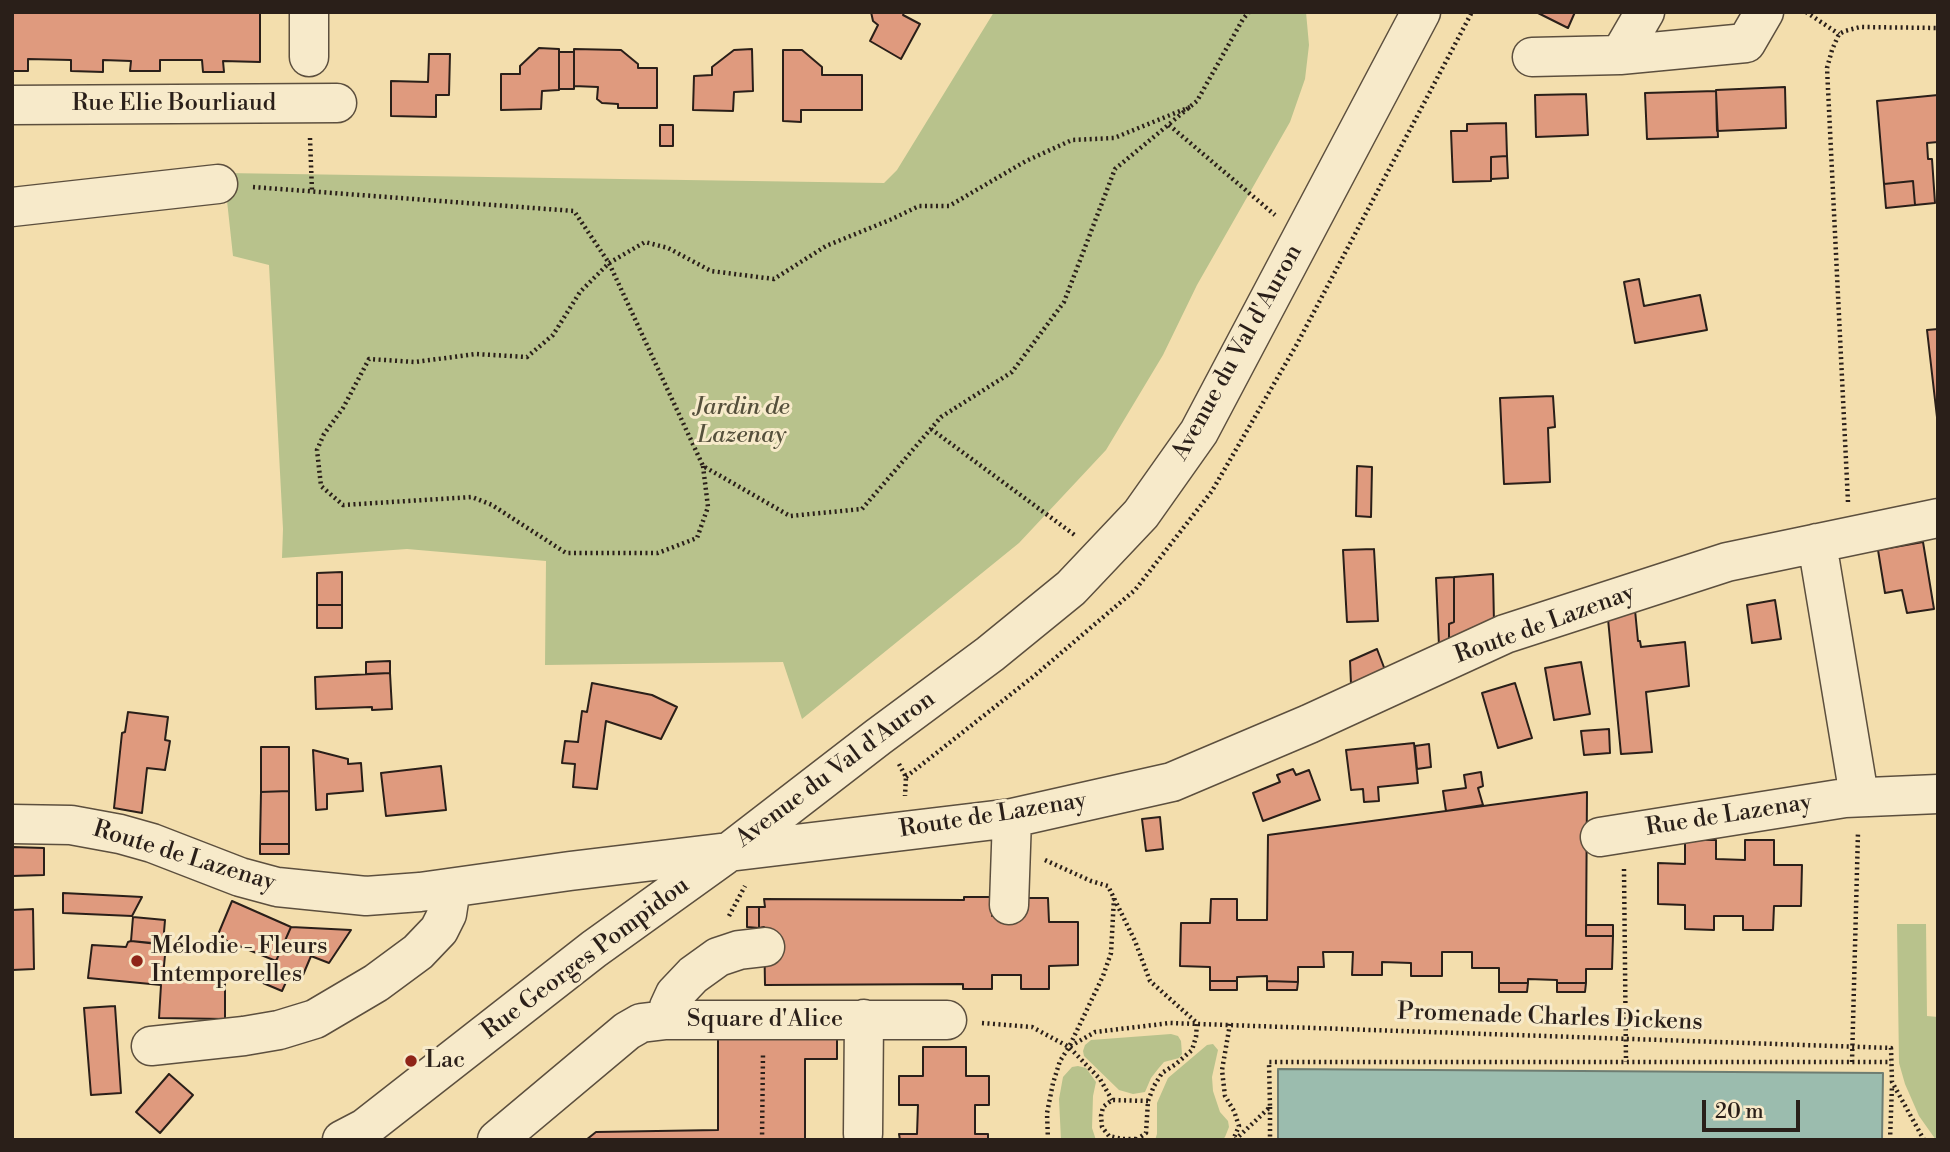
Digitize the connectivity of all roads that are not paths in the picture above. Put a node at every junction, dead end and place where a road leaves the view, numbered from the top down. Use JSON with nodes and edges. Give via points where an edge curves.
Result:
{"nodes":[{"id":1,"x":309,"y":12,"type":"edge"},
{"id":2,"x":1421,"y":12,"type":"edge"},
{"id":3,"x":1645,"y":12,"type":"edge"},
{"id":4,"x":1764,"y":12,"type":"edge"},
{"id":5,"x":1620,"y":55,"type":"junction"},
{"id":6,"x":309,"y":57,"type":"dead end"},
{"id":7,"x":1532,"y":57,"type":"dead end"},
{"id":8,"x":337,"y":103,"type":"dead end"},
{"id":9,"x":12,"y":104,"type":"edge"},
{"id":10,"x":218,"y":184,"type":"road end"},
{"id":11,"x":12,"y":207,"type":"edge"},
{"id":12,"x":1938,"y":518,"type":"edge"},
{"id":13,"x":1833,"y":540,"type":"junction"},
{"id":14,"x":1938,"y":794,"type":"edge"},
{"id":15,"x":1859,"y":796,"type":"junction"},
{"id":16,"x":12,"y":824,"type":"edge"},
{"id":17,"x":1012,"y":825,"type":"junction"},
{"id":18,"x":1612,"y":835,"type":"road end"},
{"id":19,"x":729,"y":852,"type":"junction"},
{"id":20,"x":451,"y":888,"type":"junction"},
{"id":21,"x":1010,"y":905,"type":"dead end"},
{"id":22,"x":765,"y":947,"type":"dead end"},
{"id":23,"x":864,"y":1019,"type":"junction"},
{"id":24,"x":666,"y":1020,"type":"junction"},
{"id":25,"x":947,"y":1020,"type":"road end"},
{"id":26,"x":151,"y":1046,"type":"dead end"},
{"id":27,"x":863,"y":1134,"type":"dead end"},
{"id":28,"x":359,"y":1136,"type":"edge"},
{"id":29,"x":497,"y":1140,"type":"edge"}],
"edges":[{"from":1,"to":6,"type":"street"},
{"from":2,"to":19,"type":"street","name":"Avenue du Val d'Auron","via":[[1199,432],[1142,514],[1071,588],[1003,644]]},
{"from":3,"to":5,"type":"street"},
{"from":4,"to":5,"type":"street","via":[[1746,43]]},
{"from":5,"to":7,"type":"street"},
{"from":8,"to":9,"type":"street","name":"Rue Elie Bourliaud"},
{"from":10,"to":11,"type":"street"},
{"from":12,"to":13,"type":"street","name":"Route de Lazenay"},
{"from":13,"to":15,"type":"street"},
{"from":13,"to":17,"type":"street","name":"Route de Lazenay","via":[[1727,562],[1505,634],[1172,782]]},
{"from":14,"to":15,"type":"street","name":"Rue de Lazenay"},
{"from":15,"to":18,"type":"street","name":"Rue de Lazenay"},
{"from":16,"to":20,"type":"street","name":"Route de Lazenay","via":[[71,825],[120,834],[277,887],[366,896]]},
{"from":17,"to":19,"type":"street","name":"Route de Lazenay"},
{"from":17,"to":21,"type":"street"},
{"from":19,"to":20,"type":"street","name":"Route de Lazenay"},
{"from":19,"to":28,"type":"street","name":"Rue Georges Pompidou","via":[[594,949]]},
{"from":20,"to":26,"type":"street","via":[[439,930],[418,952],[315,1019],[267,1032]]},
{"from":22,"to":24,"type":"street","name":"Square d'Alice","via":[[718,957],[693,975],[675,994]]},
{"from":23,"to":24,"type":"street","name":"Square d'Alice"},
{"from":23,"to":25,"type":"street","name":"Square d'Alice"},
{"from":23,"to":27,"type":"street","name":"Square d'Alice"},
{"from":24,"to":29,"type":"street","name":"Square d'Alice","via":[[641,1023],[626,1031]]}]}
